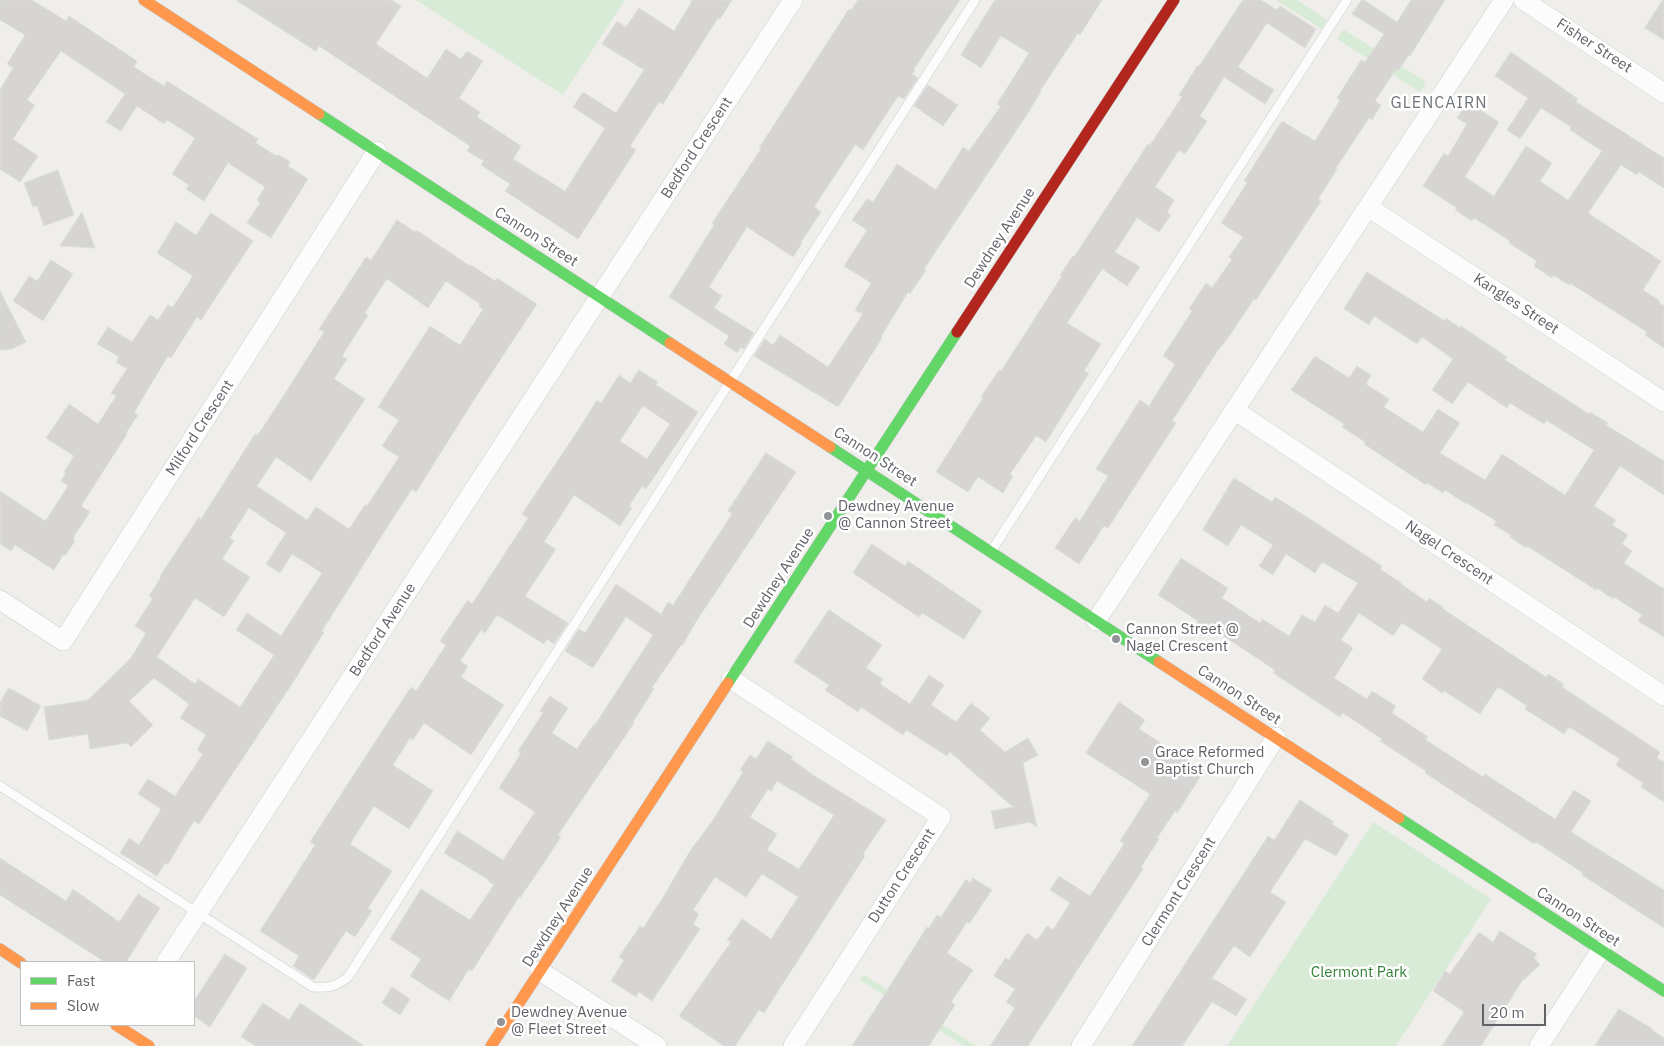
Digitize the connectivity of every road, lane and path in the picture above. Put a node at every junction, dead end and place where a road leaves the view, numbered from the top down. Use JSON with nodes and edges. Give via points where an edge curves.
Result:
{"nodes":[{"id":1,"x":144,"y":0,"type":"edge"},
{"id":2,"x":793,"y":0,"type":"edge"},
{"id":3,"x":975,"y":0,"type":"edge"},
{"id":4,"x":1174,"y":0,"type":"edge"},
{"id":5,"x":1346,"y":0,"type":"edge"},
{"id":6,"x":1504,"y":0,"type":"edge"},
{"id":7,"x":1523,"y":0,"type":"edge"},
{"id":8,"x":1664,"y":93,"type":"edge"},
{"id":9,"x":377,"y":151,"type":"junction"},
{"id":10,"x":1368,"y":207,"type":"junction"},
{"id":11,"x":601,"y":297,"type":"junction"},
{"id":12,"x":730,"y":381,"type":"junction"},
{"id":13,"x":1664,"y":402,"type":"edge"},
{"id":14,"x":1234,"y":410,"type":"junction"},
{"id":15,"x":867,"y":470,"type":"junction"},
{"id":16,"x":991,"y":552,"type":"junction"},
{"id":17,"x":0,"y":600,"type":"edge"},
{"id":18,"x":1096,"y":621,"type":"junction"},
{"id":19,"x":731,"y":679,"type":"junction"},
{"id":20,"x":1664,"y":696,"type":"edge"},
{"id":21,"x":1276,"y":737,"type":"junction"},
{"id":22,"x":0,"y":786,"type":"edge"},
{"id":23,"x":198,"y":914,"type":"junction"},
{"id":24,"x":0,"y":949,"type":"edge"},
{"id":25,"x":1601,"y":950,"type":"junction"},
{"id":26,"x":167,"y":961,"type":"edge"},
{"id":27,"x":20,"y":962,"type":"edge"},
{"id":28,"x":540,"y":971,"type":"junction"},
{"id":29,"x":1664,"y":991,"type":"edge"},
{"id":30,"x":121,"y":1026,"type":"edge"},
{"id":31,"x":149,"y":1046,"type":"edge"},
{"id":32,"x":491,"y":1046,"type":"edge"},
{"id":33,"x":657,"y":1046,"type":"edge"},
{"id":34,"x":793,"y":1046,"type":"edge"},
{"id":35,"x":1081,"y":1046,"type":"edge"},
{"id":36,"x":1538,"y":1046,"type":"edge"}],
"edges":[{"from":1,"to":9,"type":"street","name":"Cannon Street"},
{"from":2,"to":11,"type":"street","name":"Bedford Crescent"},
{"from":3,"to":12,"type":"lane"},
{"from":4,"to":15,"type":"street","name":"Dewdney Avenue"},
{"from":5,"to":16,"type":"lane"},
{"from":6,"to":10,"type":"street"},
{"from":7,"to":8,"type":"street","name":"Fisher Street"},
{"from":9,"to":11,"type":"street","name":"Cannon Street"},
{"from":9,"to":17,"type":"street","name":"Milford Crescent","via":[[63,641]]},
{"from":10,"to":13,"type":"street","name":"Kangles Street"},
{"from":10,"to":14,"type":"street"},
{"from":11,"to":12,"type":"street","name":"Cannon Street"},
{"from":11,"to":23,"type":"street","name":"Bedford Avenue"},
{"from":12,"to":15,"type":"street","name":"Cannon Street"},
{"from":12,"to":23,"type":"lane","via":[[348,977],[337,985],[313,987]]},
{"from":14,"to":18,"type":"street"},
{"from":14,"to":20,"type":"street","name":"Nagel Crescent"},
{"from":15,"to":16,"type":"street","name":"Cannon Street"},
{"from":15,"to":19,"type":"street","name":"Dewdney Avenue"},
{"from":16,"to":18,"type":"street","name":"Cannon Street"},
{"from":18,"to":21,"type":"street","name":"Cannon Street"},
{"from":19,"to":28,"type":"street","name":"Dewdney Avenue"},
{"from":19,"to":34,"type":"street","name":"Dutton Crescent","via":[[940,817]]},
{"from":21,"to":25,"type":"street","name":"Cannon Street"},
{"from":21,"to":35,"type":"street","name":"Clermont Crescent"},
{"from":22,"to":23,"type":"lane"},
{"from":23,"to":26,"type":"street","name":"Bedford Avenue"},
{"from":24,"to":27,"type":"street"},
{"from":25,"to":29,"type":"street","name":"Cannon Street"},
{"from":25,"to":36,"type":"street"},
{"from":28,"to":32,"type":"street","name":"Dewdney Avenue"},
{"from":28,"to":33,"type":"street"},
{"from":30,"to":31,"type":"street"}]}
